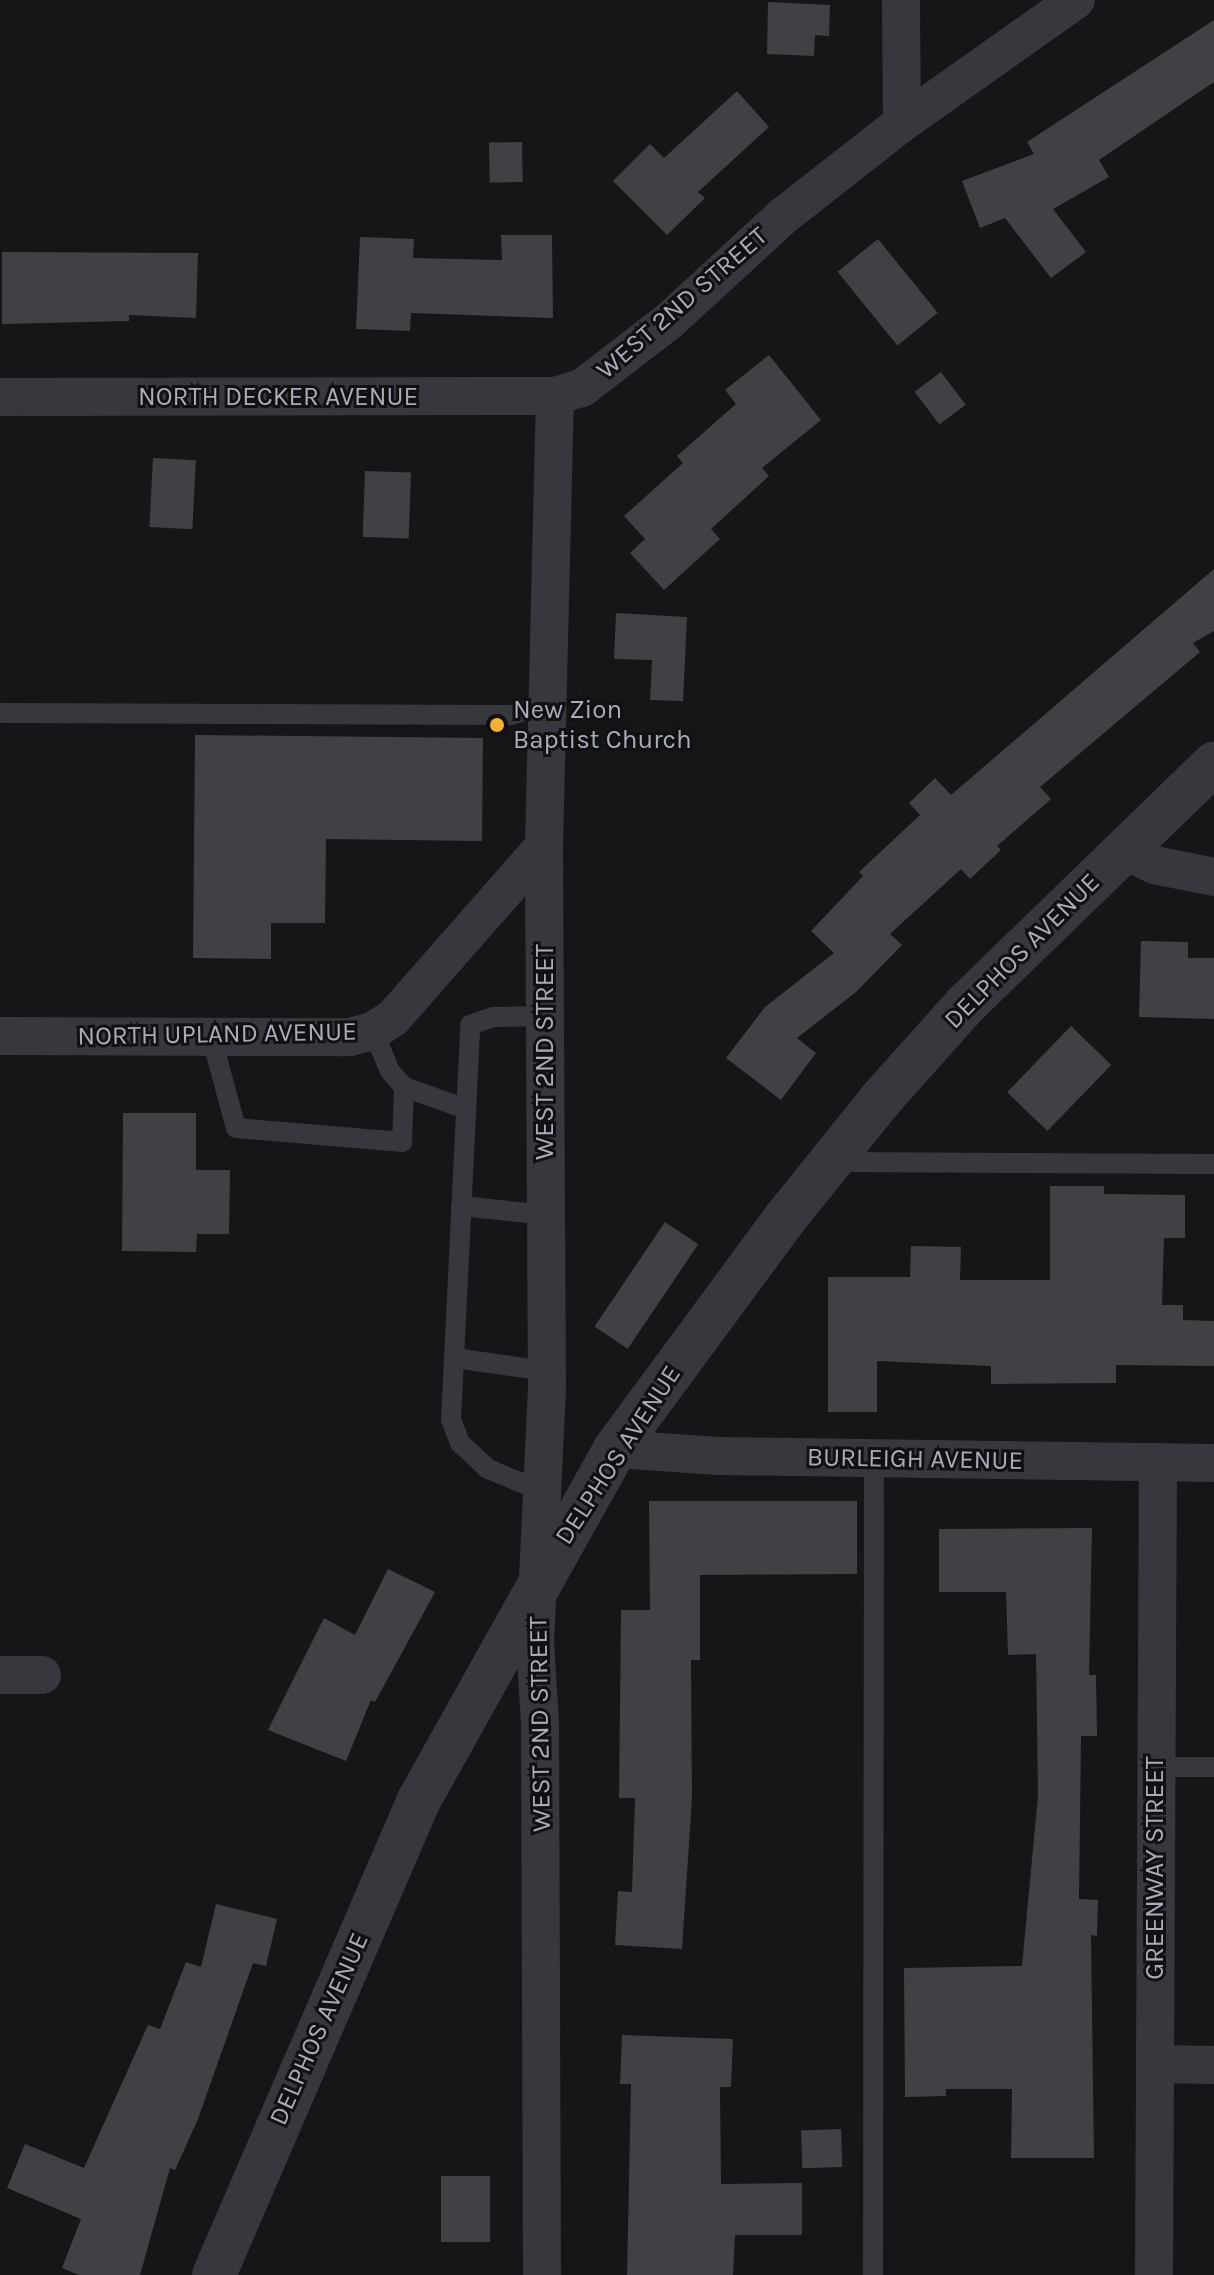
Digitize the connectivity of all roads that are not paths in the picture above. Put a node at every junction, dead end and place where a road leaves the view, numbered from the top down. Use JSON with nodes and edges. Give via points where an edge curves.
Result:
{"nodes":[{"id":1,"x":901,"y":0,"type":"edge"},
{"id":2,"x":1076,"y":0,"type":"edge"},
{"id":3,"x":902,"y":123,"type":"junction"},
{"id":4,"x":555,"y":396,"type":"junction"},
{"id":5,"x":0,"y":397,"type":"edge"},
{"id":6,"x":546,"y":705,"type":"junction"},
{"id":7,"x":0,"y":713,"type":"edge"},
{"id":8,"x":1214,"y":764,"type":"edge"},
{"id":9,"x":544,"y":846,"type":"junction"},
{"id":10,"x":1123,"y":849,"type":"junction"},
{"id":11,"x":1214,"y":877,"type":"edge"},
{"id":12,"x":545,"y":1016,"type":"junction"},
{"id":13,"x":373,"y":1031,"type":"junction"},
{"id":14,"x":0,"y":1036,"type":"edge"},
{"id":15,"x":211,"y":1036,"type":"junction"},
{"id":16,"x":404,"y":1087,"type":"junction"},
{"id":17,"x":466,"y":1109,"type":"junction"},
{"id":18,"x":831,"y":1162,"type":"junction"},
{"id":19,"x":1214,"y":1164,"type":"edge"},
{"id":20,"x":461,"y":1206,"type":"junction"},
{"id":21,"x":546,"y":1215,"type":"junction"},
{"id":22,"x":454,"y":1358,"type":"junction"},
{"id":23,"x":546,"y":1371,"type":"junction"},
{"id":24,"x":615,"y":1449,"type":"junction"},
{"id":25,"x":874,"y":1458,"type":"junction"},
{"id":26,"x":1158,"y":1462,"type":"junction"},
{"id":27,"x":1214,"y":1463,"type":"edge"},
{"id":28,"x":544,"y":1492,"type":"junction"},
{"id":29,"x":542,"y":1575,"type":"junction"},
{"id":30,"x":0,"y":1675,"type":"edge"},
{"id":31,"x":42,"y":1675,"type":"dead end"},
{"id":32,"x":1155,"y":1767,"type":"junction"},
{"id":33,"x":1214,"y":1767,"type":"edge"},
{"id":34,"x":1155,"y":2064,"type":"junction"},
{"id":35,"x":1214,"y":2065,"type":"edge"},
{"id":36,"x":214,"y":2275,"type":"edge"},
{"id":37,"x":542,"y":2275,"type":"edge"},
{"id":38,"x":873,"y":2275,"type":"edge"},
{"id":39,"x":1154,"y":2275,"type":"edge"}],
"edges":[{"from":1,"to":3,"type":"street"},
{"from":2,"to":3,"type":"street"},
{"from":3,"to":4,"type":"street","name":"WEST 2ND STREET","via":[[782,217],[669,321],[595,380]]},
{"from":4,"to":5,"type":"street","name":"NORTH DECKER AVENUE"},
{"from":4,"to":6,"type":"street","name":"WEST 2ND STREET"},
{"from":6,"to":7,"type":"lane","via":[[511,715]]},
{"from":6,"to":9,"type":"street","name":"WEST 2ND STREET"},
{"from":8,"to":10,"type":"street","name":"DELPHOS AVENUE"},
{"from":9,"to":12,"type":"street","name":"WEST 2ND STREET"},
{"from":9,"to":13,"type":"street","name":"NORTH UPLAND AVENUE","via":[[393,1018]]},
{"from":10,"to":11,"type":"street","via":[[1154,865]]},
{"from":10,"to":18,"type":"street","name":"DELPHOS AVENUE","via":[[965,1005]]},
{"from":12,"to":17,"type":"lane","via":[[493,1017],[470,1025]]},
{"from":12,"to":21,"type":"street","name":"WEST 2ND STREET"},
{"from":13,"to":15,"type":"street","name":"NORTH UPLAND AVENUE","via":[[350,1037]]},
{"from":13,"to":16,"type":"lane","via":[[390,1071]]},
{"from":14,"to":15,"type":"street","name":"NORTH UPLAND AVENUE"},
{"from":15,"to":16,"type":"lane","via":[[236,1128],[402,1142]]},
{"from":16,"to":17,"type":"lane"},
{"from":17,"to":20,"type":"lane"},
{"from":18,"to":19,"type":"lane"},
{"from":18,"to":24,"type":"street","name":"DELPHOS AVENUE"},
{"from":20,"to":21,"type":"lane"},
{"from":20,"to":22,"type":"lane"},
{"from":21,"to":23,"type":"street","name":"WEST 2ND STREET"},
{"from":22,"to":23,"type":"lane"},
{"from":22,"to":28,"type":"lane","via":[[451,1420],[460,1443],[488,1469]]},
{"from":23,"to":28,"type":"street","name":"WEST 2ND STREET"},
{"from":24,"to":25,"type":"street","name":"BURLEIGH AVENUE"},
{"from":24,"to":29,"type":"street","name":"DELPHOS AVENUE"},
{"from":25,"to":26,"type":"street","name":"BURLEIGH AVENUE"},
{"from":25,"to":38,"type":"lane"},
{"from":26,"to":27,"type":"street","name":"BURLEIGH AVENUE"},
{"from":26,"to":32,"type":"street","name":"GREENWAY STREET"},
{"from":28,"to":29,"type":"street","name":"WEST 2ND STREET"},
{"from":29,"to":36,"type":"street","name":"DELPHOS AVENUE","via":[[419,1800]]},
{"from":29,"to":37,"type":"street","name":"WEST 2ND STREET","via":[[535,1642],[543,1998]]},
{"from":30,"to":31,"type":"street"},
{"from":32,"to":33,"type":"lane"},
{"from":32,"to":34,"type":"street","name":"GREENWAY STREET"},
{"from":34,"to":35,"type":"street"},
{"from":34,"to":39,"type":"street","name":"GREENWAY STREET"}]}
